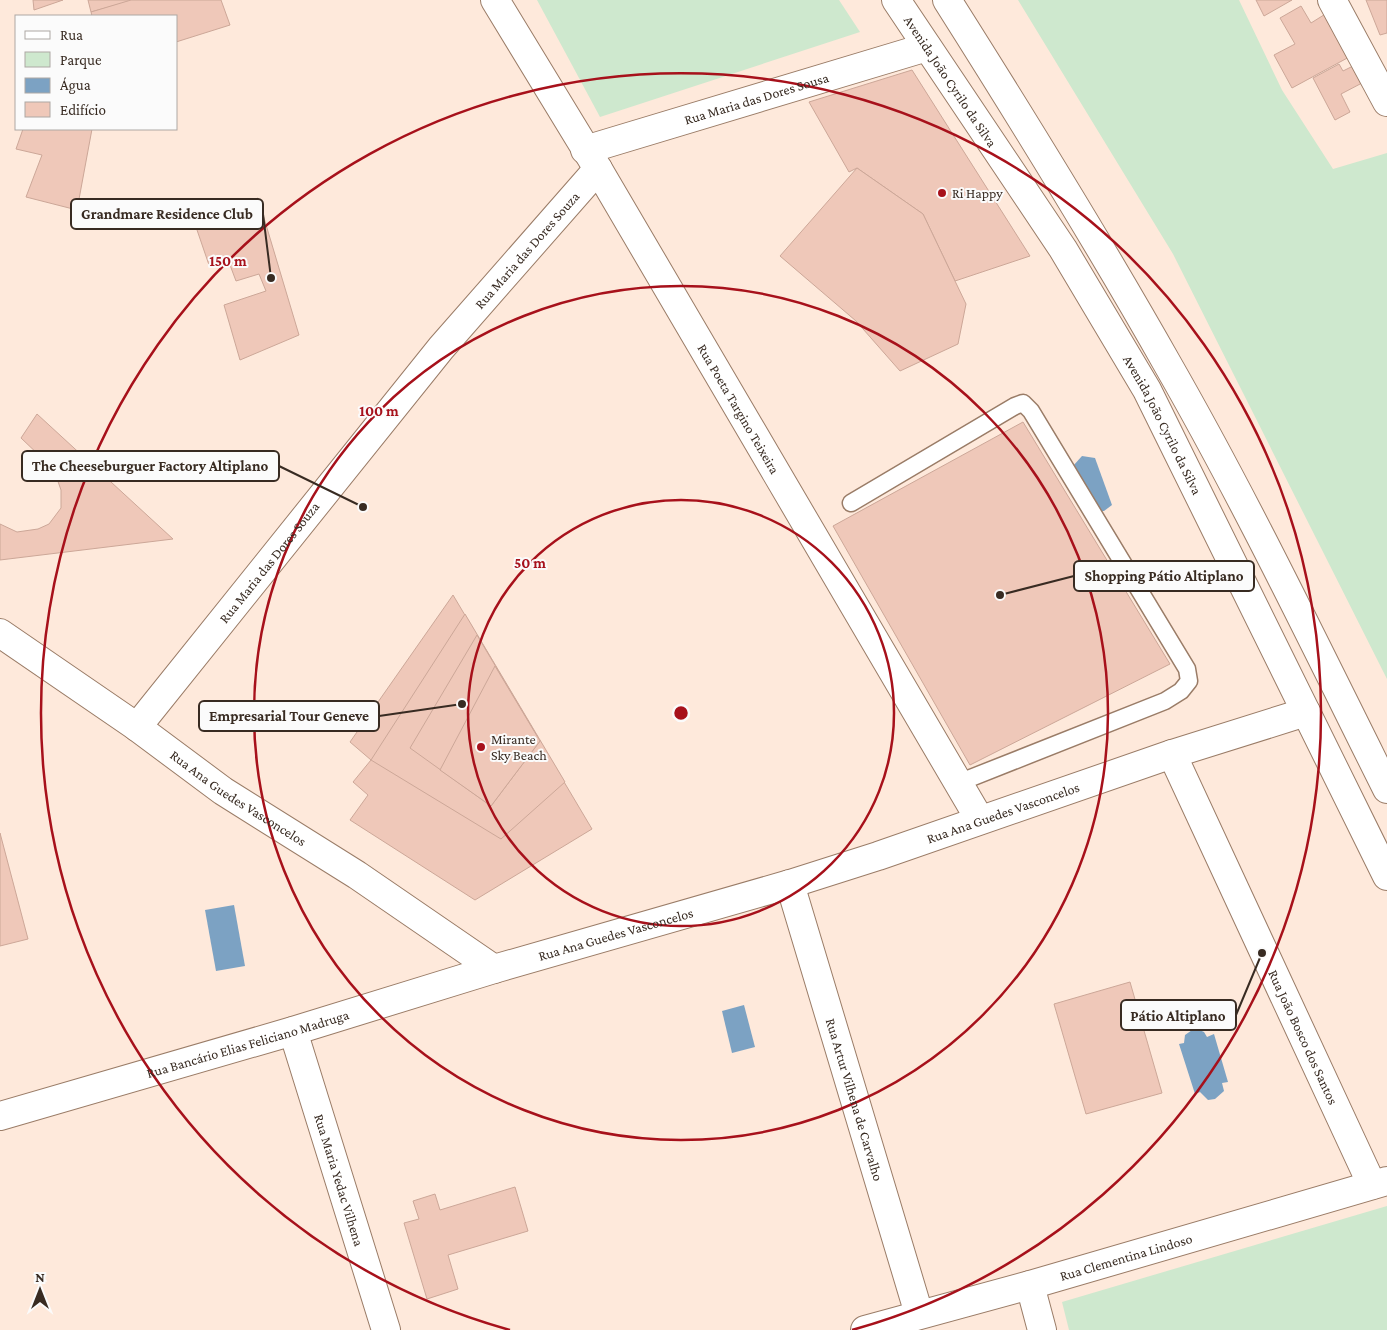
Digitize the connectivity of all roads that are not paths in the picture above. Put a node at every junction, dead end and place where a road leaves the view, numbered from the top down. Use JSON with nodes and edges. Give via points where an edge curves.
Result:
{"nodes":[{"id":1,"x":495,"y":0,"type":"edge"},
{"id":2,"x":896,"y":0,"type":"edge"},
{"id":3,"x":946,"y":0,"type":"edge"},
{"id":4,"x":1332,"y":0,"type":"edge"},
{"id":5,"x":927,"y":47,"type":"junction"},
{"id":6,"x":1386,"y":97,"type":"edge"},
{"id":7,"x":592,"y":160,"type":"junction"},
{"id":8,"x":851,"y":503,"type":"dead end"},
{"id":9,"x":0,"y":633,"type":"edge"},
{"id":10,"x":1306,"y":712,"type":"junction"},
{"id":11,"x":137,"y":727,"type":"junction"},
{"id":12,"x":1172,"y":754,"type":"junction"},
{"id":13,"x":958,"y":783,"type":"junction"},
{"id":14,"x":1387,"y":789,"type":"edge"},
{"id":15,"x":980,"y":820,"type":"junction"},
{"id":16,"x":1387,"y":876,"type":"edge"},
{"id":17,"x":790,"y":884,"type":"junction"},
{"id":18,"x":494,"y":969,"type":"junction"},
{"id":19,"x":293,"y":1031,"type":"junction"},
{"id":20,"x":0,"y":1116,"type":"edge"},
{"id":21,"x":1380,"y":1183,"type":"edge"},
{"id":22,"x":1030,"y":1285,"type":"junction"},
{"id":23,"x":919,"y":1314,"type":"junction"},
{"id":24,"x":386,"y":1330,"type":"edge"},
{"id":25,"x":865,"y":1330,"type":"edge"},
{"id":26,"x":1042,"y":1330,"type":"edge"}],
"edges":[{"from":1,"to":7,"type":"street","name":"Rua Poeta Targino Teixeira"},
{"from":2,"to":5,"type":"street","name":"Avenida João Cyrilo da Silva"},
{"from":3,"to":14,"type":"street","via":[[1053,168],[1169,366],[1241,500]]},
{"from":4,"to":6,"type":"street"},
{"from":5,"to":7,"type":"street","name":"Rua Maria das Dores Sousa"},
{"from":5,"to":10,"type":"street","name":"Avenida João Cyrilo da Silva","via":[[1063,249],[1148,390]]},
{"from":7,"to":11,"type":"street","name":"Rua Maria das Dores Souza"},
{"from":7,"to":13,"type":"street","name":"Rua Poeta Targino Teixeira"},
{"from":8,"to":13,"type":"lane","via":[[1023,403],[1031,411],[1187,669],[1190,681],[1182,691],[1165,701]]},
{"from":9,"to":11,"type":"street","name":"Rua Ana Guedes Vasconcelos"},
{"from":10,"to":12,"type":"street","name":"Rua Ana Guedes Vasconcelos"},
{"from":10,"to":16,"type":"street","name":"Avenida João Cyrilo da Silva"},
{"from":11,"to":18,"type":"street","name":"Rua Ana Guedes Vasconcelos","via":[[223,791],[357,875]]},
{"from":12,"to":15,"type":"street","name":"Rua Ana Guedes Vasconcelos"},
{"from":12,"to":21,"type":"street","name":"Rua João Bosco dos Santos"},
{"from":13,"to":15,"type":"street","name":"Rua Poeta Targino Teixeira"},
{"from":15,"to":17,"type":"street","name":"Rua Ana Guedes Vasconcelos"},
{"from":17,"to":18,"type":"street","name":"Rua Ana Guedes Vasconcelos"},
{"from":17,"to":23,"type":"street","name":"Rua Artur Vilhena de Carvalho"},
{"from":18,"to":19,"type":"street","name":"Rua Bancário Elias Feliciano Madruga"},
{"from":19,"to":20,"type":"street","name":"Rua Bancário Elias Feliciano Madruga"},
{"from":19,"to":24,"type":"street","name":"Rua Maria Yedac Vilhena"},
{"from":21,"to":22,"type":"street","name":"Rua Clementina Lindoso"},
{"from":22,"to":23,"type":"street","name":"Rua Clementina Lindoso"},
{"from":22,"to":26,"type":"street"},
{"from":23,"to":25,"type":"street","name":"Rua Clementina Lindoso"}]}
